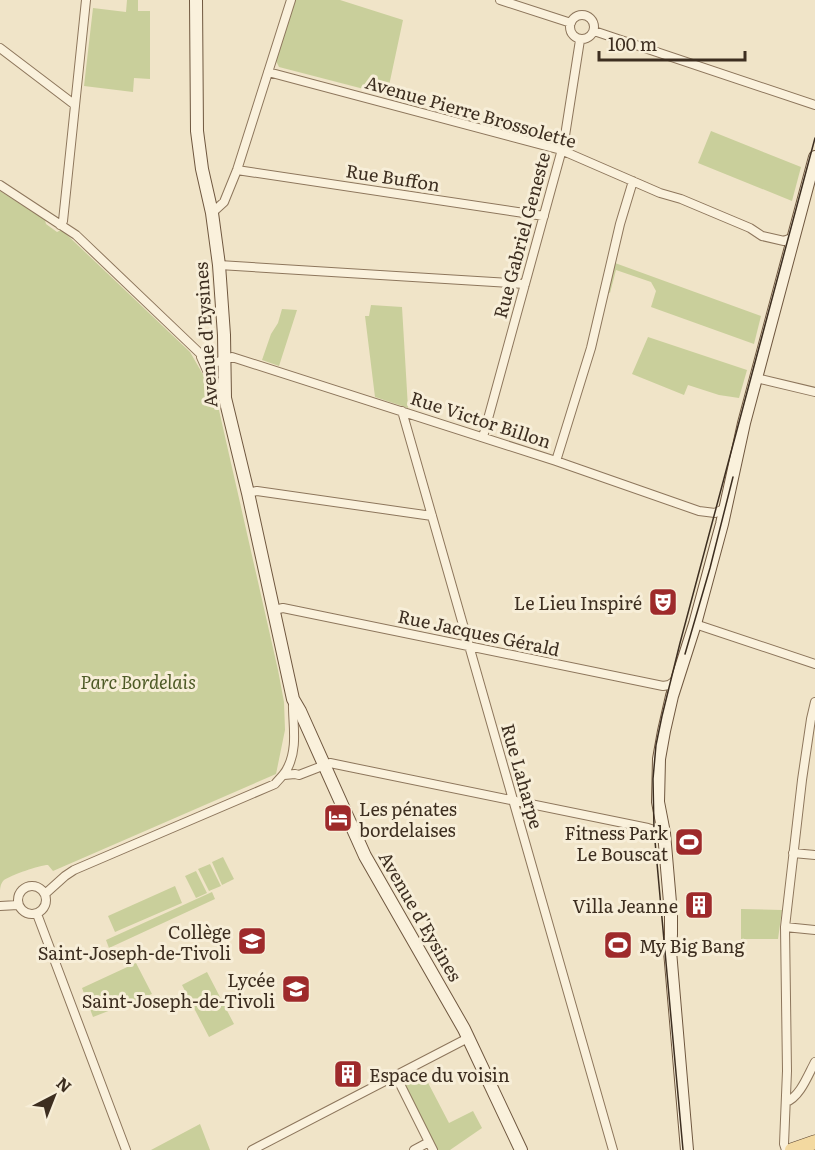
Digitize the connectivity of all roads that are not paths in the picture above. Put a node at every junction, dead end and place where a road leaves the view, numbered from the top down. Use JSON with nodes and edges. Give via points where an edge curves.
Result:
{"nodes":[{"id":1,"x":86,"y":0,"type":"edge"},
{"id":2,"x":196,"y":0,"type":"edge"},
{"id":3,"x":291,"y":0,"type":"edge"},
{"id":4,"x":500,"y":0,"type":"edge"},
{"id":5,"x":571,"y":23,"type":"junction"},
{"id":6,"x":594,"y":31,"type":"junction"},
{"id":7,"x":580,"y":39,"type":"junction"},
{"id":8,"x":0,"y":48,"type":"edge"},
{"id":9,"x":268,"y":72,"type":"junction"},
{"id":10,"x":75,"y":105,"type":"junction"},
{"id":11,"x":815,"y":105,"type":"edge"},
{"id":12,"x":561,"y":150,"type":"junction"},
{"id":13,"x":815,"y":157,"type":"edge"},
{"id":14,"x":237,"y":170,"type":"junction"},
{"id":15,"x":633,"y":182,"type":"junction"},
{"id":16,"x":0,"y":185,"type":"edge"},
{"id":17,"x":212,"y":213,"type":"junction"},
{"id":18,"x":544,"y":216,"type":"junction"},
{"id":19,"x":60,"y":225,"type":"junction"},
{"id":20,"x":794,"y":237,"type":"junction"},
{"id":21,"x":219,"y":265,"type":"junction"},
{"id":22,"x":525,"y":284,"type":"junction"},
{"id":23,"x":200,"y":354,"type":"junction"},
{"id":24,"x":224,"y":360,"type":"junction"},
{"id":25,"x":756,"y":378,"type":"junction"},
{"id":26,"x":224,"y":387,"type":"junction"},
{"id":27,"x":815,"y":392,"type":"edge"},
{"id":28,"x":402,"y":411,"type":"junction"},
{"id":29,"x":483,"y":437,"type":"junction"},
{"id":30,"x":556,"y":461,"type":"junction"},
{"id":31,"x":248,"y":493,"type":"junction"},
{"id":32,"x":726,"y":508,"type":"junction"},
{"id":33,"x":432,"y":516,"type":"junction"},
{"id":34,"x":274,"y":610,"type":"junction"},
{"id":35,"x":695,"y":624,"type":"junction"},
{"id":36,"x":469,"y":646,"type":"junction"},
{"id":37,"x":815,"y":664,"type":"edge"},
{"id":38,"x":676,"y":681,"type":"junction"},
{"id":39,"x":293,"y":699,"type":"junction"},
{"id":40,"x":815,"y":702,"type":"edge"},
{"id":41,"x":323,"y":765,"type":"junction"},
{"id":42,"x":284,"y":775,"type":"junction"},
{"id":43,"x":513,"y":800,"type":"junction"},
{"id":44,"x":664,"y":833,"type":"junction"},
{"id":45,"x":793,"y":853,"type":"junction"},
{"id":46,"x":815,"y":855,"type":"edge"},
{"id":47,"x":45,"y":894,"type":"junction"},
{"id":48,"x":18,"y":905,"type":"junction"},
{"id":49,"x":0,"y":906,"type":"edge"},
{"id":50,"x":37,"y":914,"type":"junction"},
{"id":51,"x":785,"y":927,"type":"junction"},
{"id":52,"x":815,"y":930,"type":"edge"},
{"id":53,"x":468,"y":1038,"type":"junction"},
{"id":54,"x":815,"y":1062,"type":"edge"},
{"id":55,"x":396,"y":1076,"type":"junction"},
{"id":56,"x":786,"y":1102,"type":"junction"},
{"id":57,"x":815,"y":1142,"type":"edge"},
{"id":58,"x":431,"y":1146,"type":"edge"},
{"id":59,"x":126,"y":1150,"type":"edge"},
{"id":60,"x":252,"y":1150,"type":"edge"},
{"id":61,"x":414,"y":1150,"type":"edge"},
{"id":62,"x":521,"y":1150,"type":"edge"},
{"id":63,"x":613,"y":1150,"type":"edge"},
{"id":64,"x":687,"y":1150,"type":"edge"},
{"id":65,"x":786,"y":1150,"type":"edge"},
{"id":66,"x":792,"y":1150,"type":"edge"}],
"edges":[{"from":1,"to":10,"type":"street"},
{"from":2,"to":17,"type":"street","name":"Avenue d'Eysines","via":[[197,130]]},
{"from":3,"to":9,"type":"street"},
{"from":4,"to":5,"type":"street"},
{"from":5,"to":6,"type":"street","via":[[576,17],[588,16]]},
{"from":5,"to":7,"type":"street","via":[[571,32]]},
{"from":6,"to":7,"type":"street","via":[[587,39]]},
{"from":6,"to":11,"type":"street"},
{"from":7,"to":12,"type":"street","name":"Rue Gabriel Geneste"},
{"from":8,"to":10,"type":"street"},
{"from":9,"to":12,"type":"street","name":"Avenue Pierre Brossolette"},
{"from":9,"to":14,"type":"street"},
{"from":10,"to":19,"type":"street"},
{"from":12,"to":15,"type":"street","name":"Avenue Pierre Brossolette"},
{"from":12,"to":18,"type":"street","name":"Rue Gabriel Geneste"},
{"from":13,"to":20,"type":"street"},
{"from":14,"to":17,"type":"street","via":[[224,202]]},
{"from":14,"to":18,"type":"street","name":"Rue Buffon"},
{"from":15,"to":20,"type":"street","name":"Avenue Pierre Brossolette","via":[[774,239]]},
{"from":15,"to":30,"type":"street","via":[[591,348]]},
{"from":16,"to":19,"type":"street"},
{"from":17,"to":21,"type":"street","name":"Avenue d'Eysines"},
{"from":18,"to":22,"type":"street","name":"Rue Gabriel Geneste"},
{"from":19,"to":23,"type":"street","via":[[76,235]]},
{"from":20,"to":25,"type":"street"},
{"from":21,"to":22,"type":"street"},
{"from":21,"to":24,"type":"street","name":"Avenue d'Eysines"},
{"from":22,"to":29,"type":"street","name":"Rue Gabriel Geneste"},
{"from":23,"to":24,"type":"street","name":"Rue Victor Billon","via":[[209,362]]},
{"from":23,"to":26,"type":"street","via":[[214,384]]},
{"from":24,"to":26,"type":"street","name":"Avenue d'Eysines"},
{"from":24,"to":28,"type":"street","name":"Rue Victor Billon","via":[[232,357]]},
{"from":25,"to":27,"type":"street"},
{"from":25,"to":32,"type":"street"},
{"from":26,"to":31,"type":"street","name":"Avenue d'Eysines"},
{"from":28,"to":29,"type":"street","name":"Rue Victor Billon"},
{"from":28,"to":33,"type":"street","name":"Rue Laharpe"},
{"from":29,"to":30,"type":"street","name":"Rue Victor Billon"},
{"from":30,"to":32,"type":"street","name":"Rue Victor Billon","via":[[699,511],[715,513]]},
{"from":31,"to":33,"type":"street","via":[[257,491]]},
{"from":31,"to":34,"type":"street","name":"Avenue d'Eysines"},
{"from":32,"to":35,"type":"street"},
{"from":33,"to":36,"type":"street","name":"Rue Laharpe"},
{"from":34,"to":36,"type":"street","name":"Rue Jacques Gérald","via":[[283,608]]},
{"from":34,"to":39,"type":"street","name":"Avenue d'Eysines"},
{"from":35,"to":37,"type":"street"},
{"from":35,"to":38,"type":"street"},
{"from":36,"to":38,"type":"street","name":"Rue Jacques Gérald","via":[[665,687]]},
{"from":36,"to":43,"type":"street","name":"Rue Laharpe"},
{"from":38,"to":44,"type":"street","via":[[658,767],[658,802]]},
{"from":39,"to":41,"type":"street","name":"Avenue d'Eysines"},
{"from":39,"to":42,"type":"street","name":"Avenue d'Eysines","via":[[294,740]]},
{"from":40,"to":45,"type":"street"},
{"from":41,"to":42,"type":"street","via":[[299,775]]},
{"from":41,"to":43,"type":"street","via":[[330,763]]},
{"from":41,"to":53,"type":"street","name":"Avenue d'Eysines","via":[[365,856]]},
{"from":42,"to":47,"type":"street","via":[[276,784],[74,870]]},
{"from":43,"to":44,"type":"street"},
{"from":43,"to":63,"type":"street","name":"Rue Laharpe"},
{"from":44,"to":64,"type":"street"},
{"from":45,"to":46,"type":"street"},
{"from":45,"to":51,"type":"street"},
{"from":47,"to":48,"type":"street","via":[[35,886],[27,887],[20,892]]},
{"from":47,"to":50,"type":"street","via":[[46,904]]},
{"from":48,"to":49,"type":"street"},
{"from":48,"to":50,"type":"street","via":[[28,914]]},
{"from":50,"to":59,"type":"street"},
{"from":51,"to":52,"type":"street"},
{"from":51,"to":56,"type":"street"},
{"from":53,"to":55,"type":"street"},
{"from":53,"to":62,"type":"street","name":"Avenue d'Eysines"},
{"from":54,"to":56,"type":"street","via":[[799,1090]]},
{"from":55,"to":58,"type":"street"},
{"from":55,"to":60,"type":"street"},
{"from":56,"to":65,"type":"street"},
{"from":57,"to":66,"type":"main road"},
{"from":58,"to":61,"type":"street"}]}
